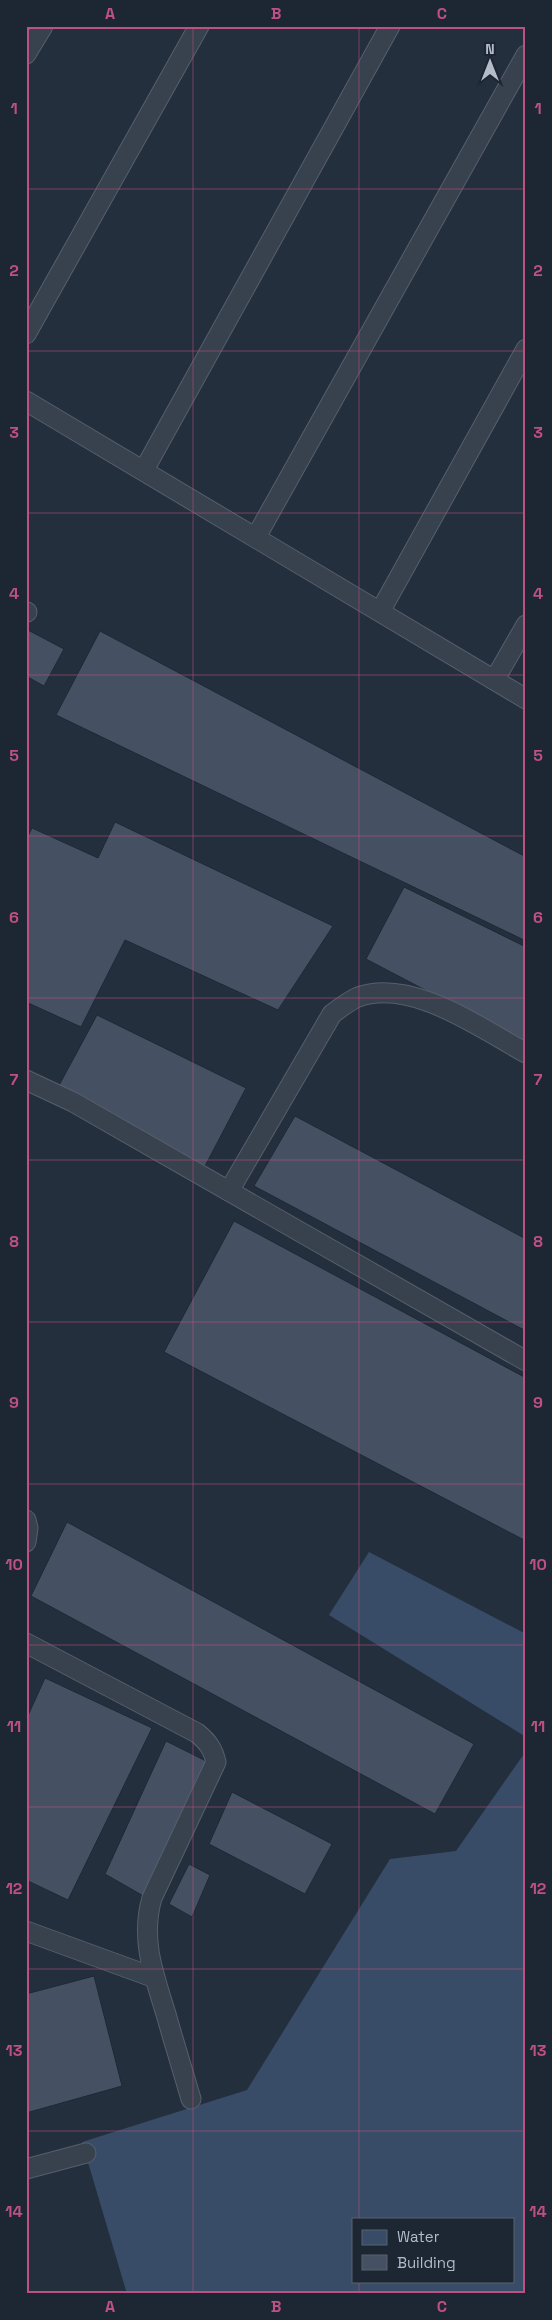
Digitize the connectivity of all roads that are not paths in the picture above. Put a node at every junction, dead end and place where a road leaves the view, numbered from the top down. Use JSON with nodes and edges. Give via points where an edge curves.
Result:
{"nodes":[{"id":1,"x":43,"y":26,"type":"edge"},
{"id":2,"x":199,"y":26,"type":"edge"},
{"id":3,"x":390,"y":26,"type":"edge"},
{"id":4,"x":26,"y":54,"type":"edge"},
{"id":5,"x":526,"y":55,"type":"edge"},
{"id":6,"x":26,"y":334,"type":"edge"},
{"id":7,"x":526,"y":348,"type":"edge"},
{"id":8,"x":26,"y":401,"type":"edge"},
{"id":9,"x":144,"y":470,"type":"junction"},
{"id":10,"x":256,"y":537,"type":"junction"},
{"id":11,"x":380,"y":610,"type":"junction"},
{"id":12,"x":526,"y":625,"type":"edge"},
{"id":13,"x":495,"y":680,"type":"junction"},
{"id":14,"x":526,"y":699,"type":"edge"},
{"id":15,"x":526,"y":1053,"type":"edge"},
{"id":16,"x":26,"y":1080,"type":"edge"},
{"id":17,"x":230,"y":1191,"type":"junction"},
{"id":18,"x":526,"y":1361,"type":"edge"},
{"id":19,"x":26,"y":1520,"type":"edge"},
{"id":20,"x":26,"y":1542,"type":"edge"},
{"id":21,"x":26,"y":1644,"type":"edge"},
{"id":22,"x":26,"y":1931,"type":"edge"},
{"id":23,"x":155,"y":1978,"type":"junction"},
{"id":24,"x":191,"y":2100,"type":"dead end"},
{"id":25,"x":86,"y":2153,"type":"dead end"},
{"id":26,"x":26,"y":2169,"type":"edge"}],
"edges":[{"from":1,"to":4,"type":"lane"},
{"from":2,"to":6,"type":"lane"},
{"from":3,"to":9,"type":"lane"},
{"from":5,"to":10,"type":"lane"},
{"from":7,"to":11,"type":"lane"},
{"from":8,"to":9,"type":"lane"},
{"from":9,"to":10,"type":"lane"},
{"from":10,"to":11,"type":"lane"},
{"from":11,"to":13,"type":"lane"},
{"from":12,"to":13,"type":"lane"},
{"from":13,"to":14,"type":"lane"},
{"from":15,"to":17,"type":"lane","via":[[429,1001],[404,993],[381,992],[357,998],[332,1014]]},
{"from":16,"to":17,"type":"lane","via":[[73,1102]]},
{"from":17,"to":18,"type":"lane"},
{"from":19,"to":20,"type":"lane"},
{"from":21,"to":23,"type":"lane","via":[[197,1733],[213,1751],[216,1762],[147,1914],[147,1945]]},
{"from":22,"to":23,"type":"lane"},
{"from":23,"to":24,"type":"lane"},
{"from":25,"to":26,"type":"lane"}]}
